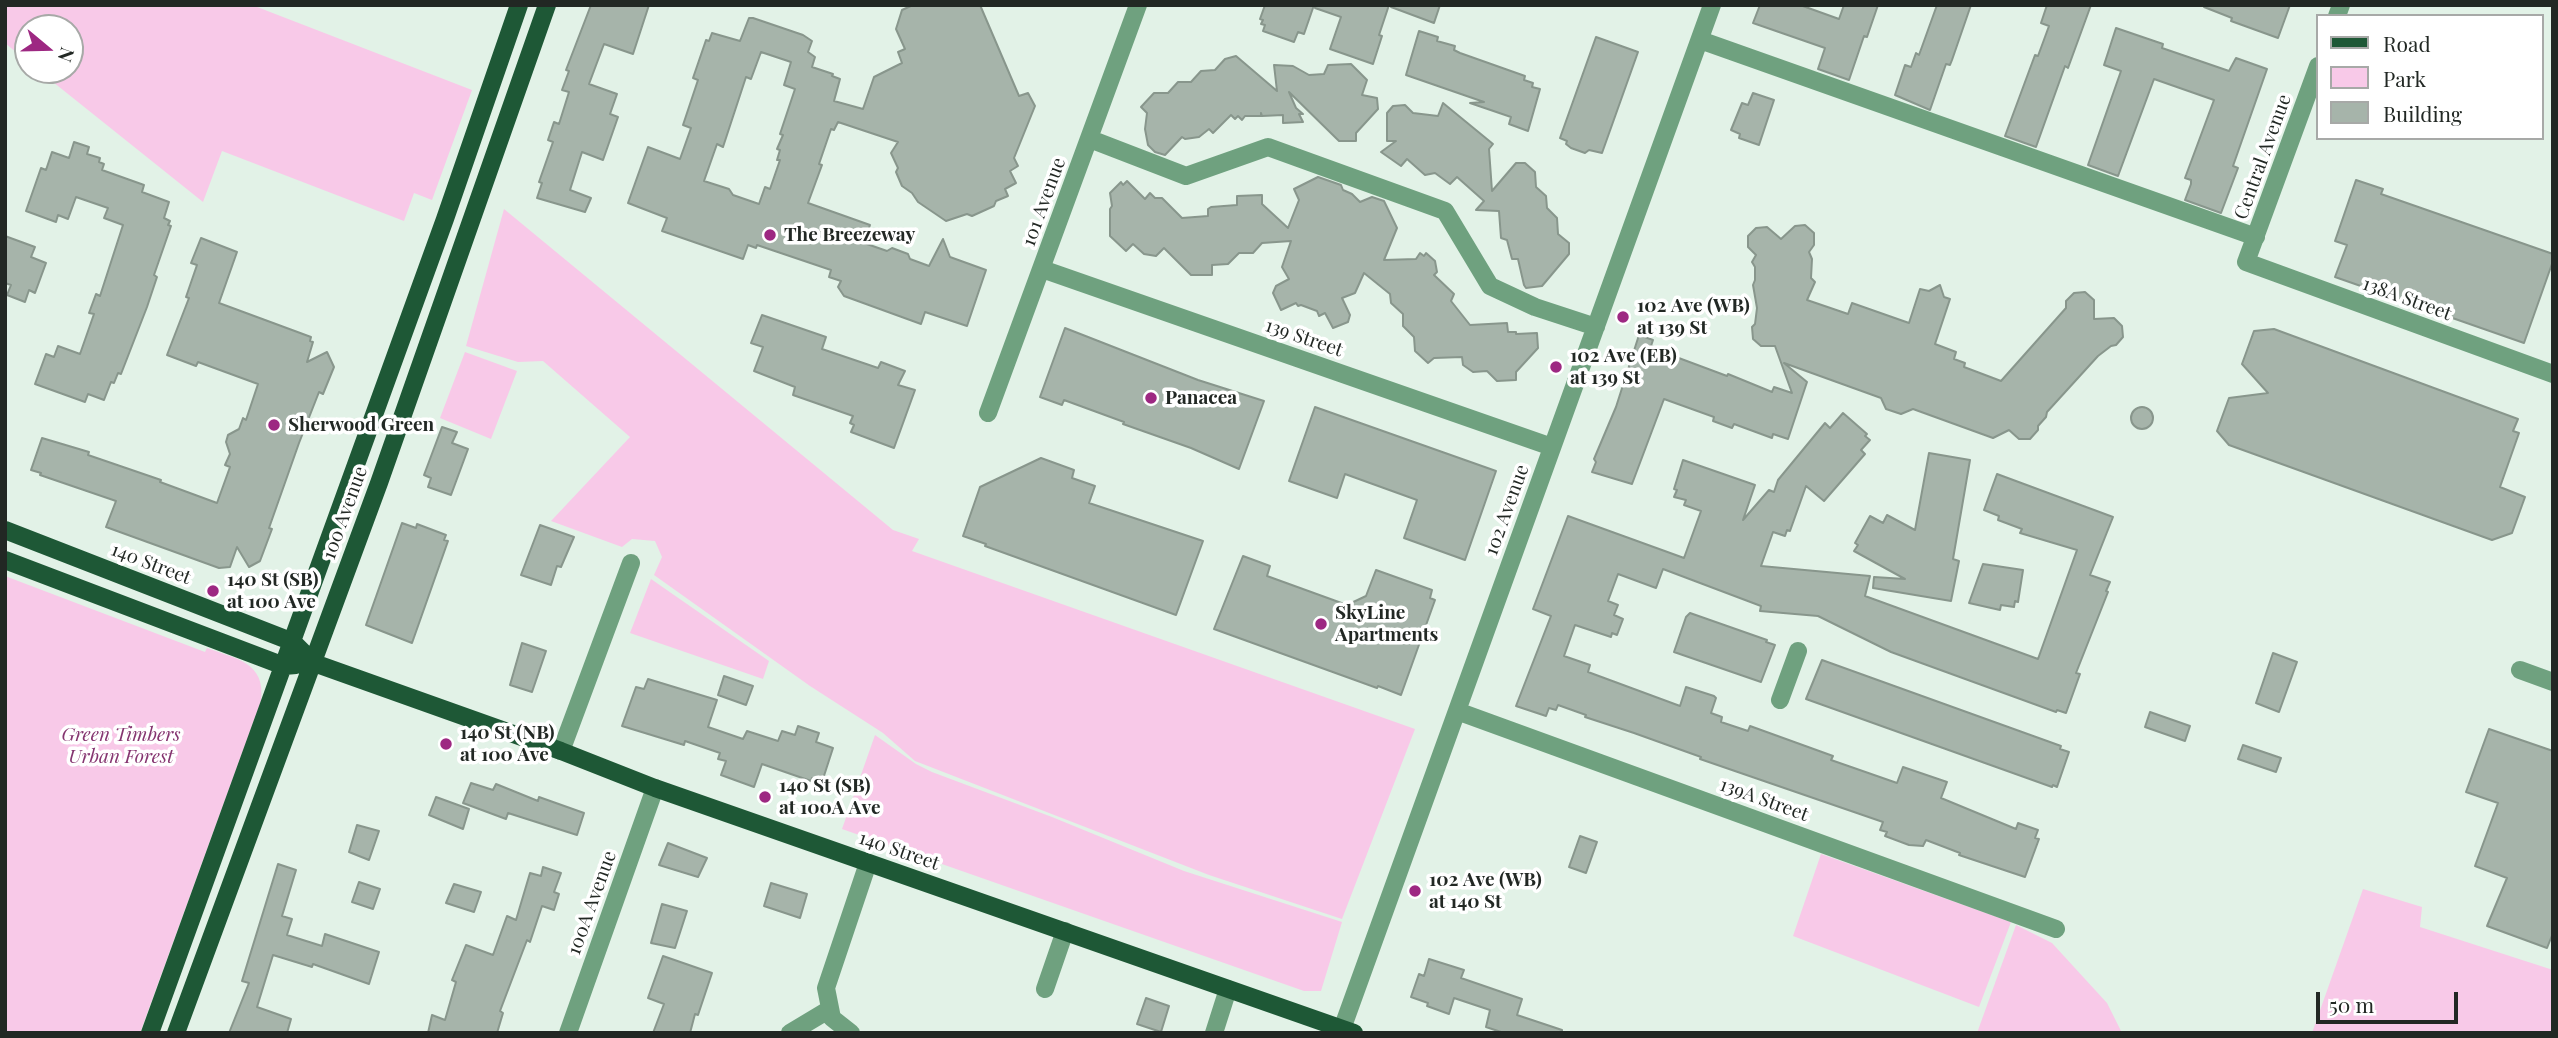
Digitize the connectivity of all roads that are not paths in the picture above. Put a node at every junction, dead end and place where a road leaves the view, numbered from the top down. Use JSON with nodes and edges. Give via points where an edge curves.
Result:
{"nodes":[{"id":1,"x":519,"y":5,"type":"edge"},
{"id":2,"x":547,"y":5,"type":"edge"},
{"id":3,"x":1138,"y":5,"type":"edge"},
{"id":4,"x":1712,"y":5,"type":"edge"},
{"id":5,"x":1700,"y":40,"type":"junction"},
{"id":6,"x":2316,"y":72,"type":"edge"},
{"id":7,"x":1090,"y":139,"type":"junction"},
{"id":8,"x":2256,"y":237,"type":"junction"},
{"id":9,"x":2246,"y":262,"type":"joint"},
{"id":10,"x":1042,"y":269,"type":"junction"},
{"id":11,"x":1596,"y":327,"type":"junction"},
{"id":12,"x":2553,"y":374,"type":"edge"},
{"id":13,"x":988,"y":413,"type":"dead end"},
{"id":14,"x":1552,"y":447,"type":"junction"},
{"id":15,"x":5,"y":530,"type":"edge"},
{"id":16,"x":5,"y":560,"type":"edge"},
{"id":17,"x":631,"y":563,"type":"dead end"},
{"id":18,"x":293,"y":642,"type":"junction"},
{"id":19,"x":1798,"y":651,"type":"dead end"},
{"id":20,"x":314,"y":663,"type":"junction"},
{"id":21,"x":284,"y":666,"type":"junction"},
{"id":22,"x":2520,"y":670,"type":"dead end"},
{"id":23,"x":2553,"y":682,"type":"edge"},
{"id":24,"x":1780,"y":700,"type":"dead end"},
{"id":25,"x":1457,"y":711,"type":"junction"},
{"id":26,"x":561,"y":751,"type":"junction"},
{"id":27,"x":655,"y":788,"type":"junction"},
{"id":28,"x":868,"y":863,"type":"junction"},
{"id":29,"x":2056,"y":929,"type":"dead end"},
{"id":30,"x":1065,"y":931,"type":"junction"},
{"id":31,"x":1045,"y":989,"type":"dead end"},
{"id":32,"x":1228,"y":989,"type":"junction"},
{"id":33,"x":830,"y":1009,"type":"junction"},
{"id":34,"x":1348,"y":1031,"type":"edge"},
{"id":35,"x":150,"y":1033,"type":"edge"},
{"id":36,"x":176,"y":1033,"type":"edge"},
{"id":37,"x":568,"y":1033,"type":"edge"},
{"id":38,"x":790,"y":1033,"type":"edge"},
{"id":39,"x":851,"y":1033,"type":"edge"},
{"id":40,"x":1214,"y":1033,"type":"edge"}],
"edges":[{"from":1,"to":18,"type":"main road","name":"100 Avenue"},
{"from":2,"to":20,"type":"main road","name":"100 Avenue"},
{"from":3,"to":7,"type":"street","name":"101 Avenue"},
{"from":4,"to":5,"type":"street","name":"102 Avenue"},
{"from":5,"to":8,"type":"street"},
{"from":5,"to":11,"type":"street","name":"102 Avenue"},
{"from":6,"to":8,"type":"street","name":"Central Avenue"},
{"from":7,"to":10,"type":"street","name":"101 Avenue"},
{"from":7,"to":11,"type":"street","via":[[1185,176],[1268,147],[1444,211],[1490,286]]},
{"from":8,"to":9,"type":"street","name":"Central Avenue"},
{"from":9,"to":12,"type":"street","name":"138A Street"},
{"from":10,"to":13,"type":"street","name":"101 Avenue"},
{"from":10,"to":14,"type":"street","name":"139 Street"},
{"from":11,"to":14,"type":"street","name":"102 Avenue"},
{"from":14,"to":25,"type":"street","name":"102 Avenue"},
{"from":15,"to":18,"type":"main road","name":"140 Street"},
{"from":16,"to":21,"type":"main road","name":"140 Street"},
{"from":17,"to":26,"type":"street"},
{"from":18,"to":20,"type":"main road","name":"140 Street"},
{"from":18,"to":21,"type":"main road","name":"100 Avenue"},
{"from":19,"to":24,"type":"street"},
{"from":20,"to":21,"type":"main road","name":"140 Street"},
{"from":20,"to":26,"type":"main road","name":"140 Street"},
{"from":20,"to":36,"type":"main road","name":"100 Avenue"},
{"from":21,"to":35,"type":"main road","name":"100 Avenue"},
{"from":22,"to":23,"type":"street"},
{"from":25,"to":29,"type":"street","name":"139A Street"},
{"from":25,"to":34,"type":"street","name":"102 Avenue"},
{"from":26,"to":27,"type":"main road","name":"140 Street"},
{"from":27,"to":28,"type":"main road","name":"140 Street"},
{"from":27,"to":37,"type":"street","name":"100A Avenue"},
{"from":28,"to":30,"type":"main road","name":"140 Street"},
{"from":28,"to":33,"type":"street","via":[[826,988]]},
{"from":30,"to":31,"type":"street"},
{"from":30,"to":32,"type":"main road","name":"140 Street"},
{"from":32,"to":34,"type":"main road","name":"140 Street"},
{"from":32,"to":40,"type":"street"},
{"from":33,"to":38,"type":"street"},
{"from":33,"to":39,"type":"street","via":[[832,1018]]}]}
